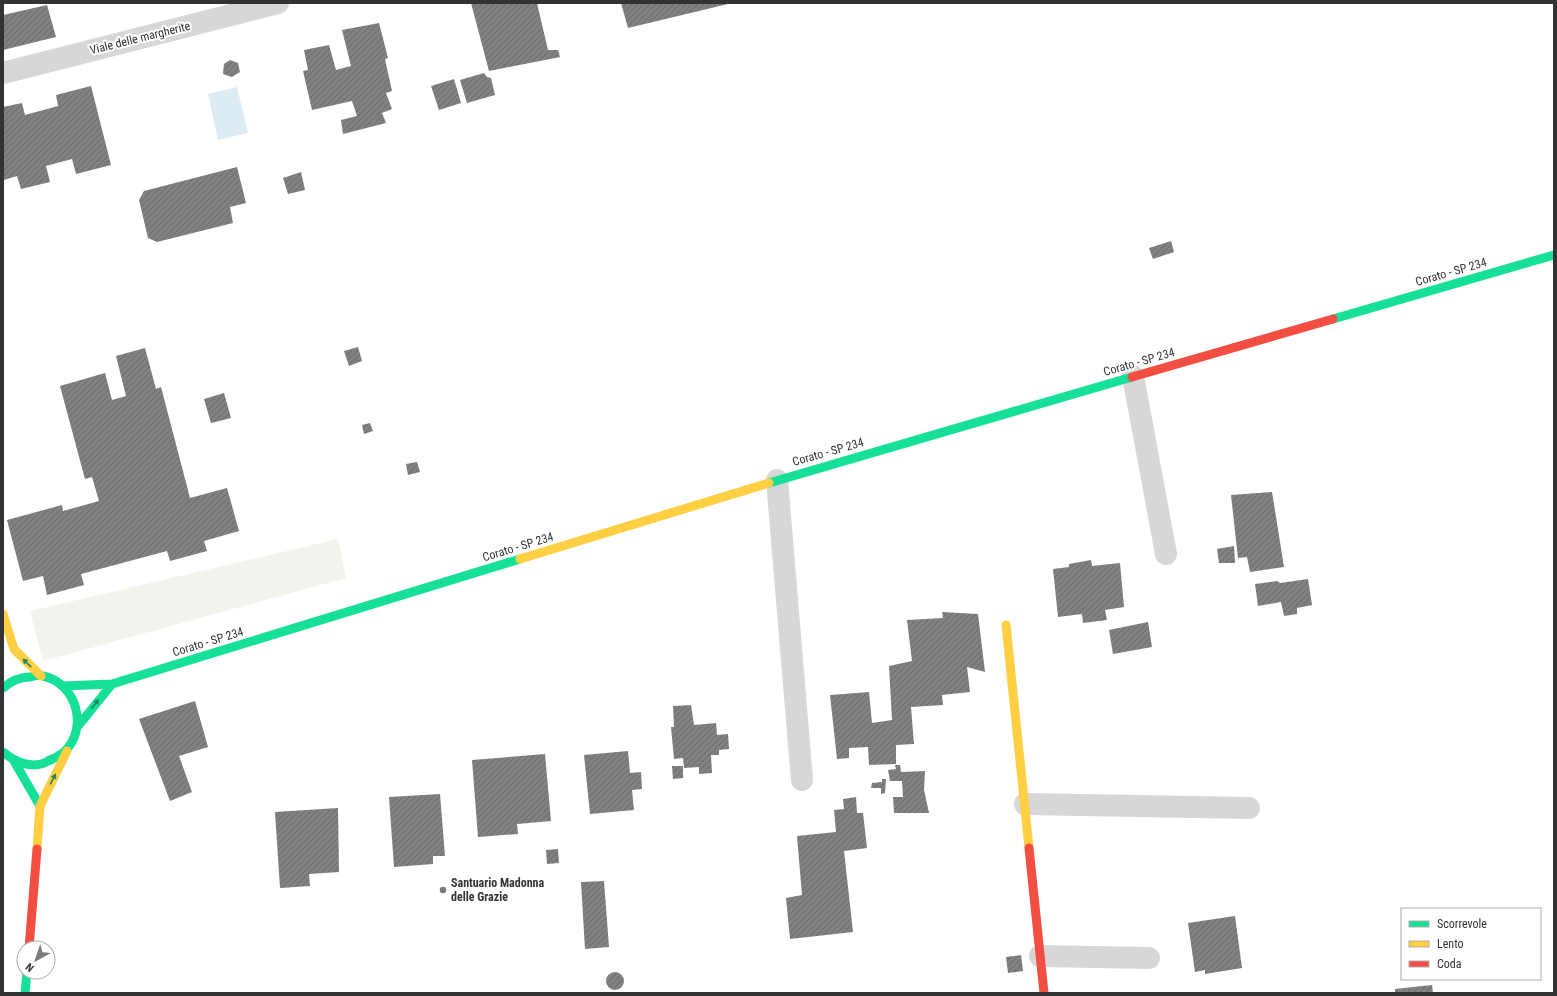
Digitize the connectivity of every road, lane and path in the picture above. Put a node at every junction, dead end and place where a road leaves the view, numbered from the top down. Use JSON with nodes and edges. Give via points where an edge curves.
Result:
{"nodes":[{"id":1,"x":278,"y":3,"type":"edge"},
{"id":2,"x":3,"y":73,"type":"edge"},
{"id":3,"x":1554,"y":255,"type":"edge"},
{"id":4,"x":1133,"y":376,"type":"junction"},
{"id":5,"x":777,"y":480,"type":"junction"},
{"id":6,"x":1166,"y":554,"type":"dead end"},
{"id":7,"x":3,"y":614,"type":"edge"},
{"id":8,"x":1006,"y":624,"type":"dead end"},
{"id":9,"x":9,"y":671,"type":"dead end"},
{"id":10,"x":41,"y":676,"type":"junction"},
{"id":11,"x":112,"y":684,"type":"junction"},
{"id":12,"x":63,"y":686,"type":"junction"},
{"id":13,"x":4,"y":687,"type":"edge"},
{"id":14,"x":79,"y":725,"type":"junction"},
{"id":15,"x":67,"y":751,"type":"junction"},
{"id":16,"x":3,"y":752,"type":"edge"},
{"id":17,"x":14,"y":761,"type":"junction"},
{"id":18,"x":802,"y":780,"type":"dead end"},
{"id":19,"x":1026,"y":804,"type":"junction"},
{"id":20,"x":40,"y":806,"type":"junction"},
{"id":21,"x":1249,"y":808,"type":"dead end"},
{"id":22,"x":30,"y":940,"type":"edge"},
{"id":23,"x":1040,"y":956,"type":"junction"},
{"id":24,"x":1149,"y":958,"type":"dead end"},
{"id":25,"x":26,"y":980,"type":"edge"},
{"id":26,"x":25,"y":993,"type":"edge"},
{"id":27,"x":1044,"y":993,"type":"edge"}],
"edges":[{"from":1,"to":2,"type":"street","name":"Viale delle margherite"},
{"from":3,"to":4,"type":"main road","name":"Corato - SP 234"},
{"from":4,"to":5,"type":"main road","name":"Corato - SP 234"},
{"from":4,"to":6,"type":"street"},
{"from":5,"to":11,"type":"main road","name":"Corato - SP 234"},
{"from":5,"to":18,"type":"street"},
{"from":10,"to":7,"type":"main road","one_way":true,"via":[[13,653]]},
{"from":8,"to":19,"type":"main road"},
{"from":9,"to":13,"type":"main road"},
{"from":10,"to":12,"type":"main road","name":"Corato - SP 234"},
{"from":10,"to":13,"type":"main road","name":"Corato - SP 234","via":[[17,679]]},
{"from":11,"to":12,"type":"main road","name":"Corato - SP 234"},
{"from":14,"to":11,"type":"main road","one_way":true},
{"from":12,"to":14,"type":"main road","name":"Corato - SP 234","via":[[72,697],[78,711]]},
{"from":14,"to":15,"type":"main road","via":[[75,739]]},
{"from":15,"to":17,"type":"main road","via":[[56,760],[42,764],[28,765]]},
{"from":20,"to":15,"type":"main road","one_way":true},
{"from":16,"to":17,"type":"main road"},
{"from":17,"to":20,"type":"main road"},
{"from":19,"to":21,"type":"street"},
{"from":19,"to":23,"type":"main road"},
{"from":20,"to":22,"type":"main road"},
{"from":23,"to":24,"type":"street"},
{"from":23,"to":27,"type":"main road"},
{"from":25,"to":26,"type":"main road"}]}
